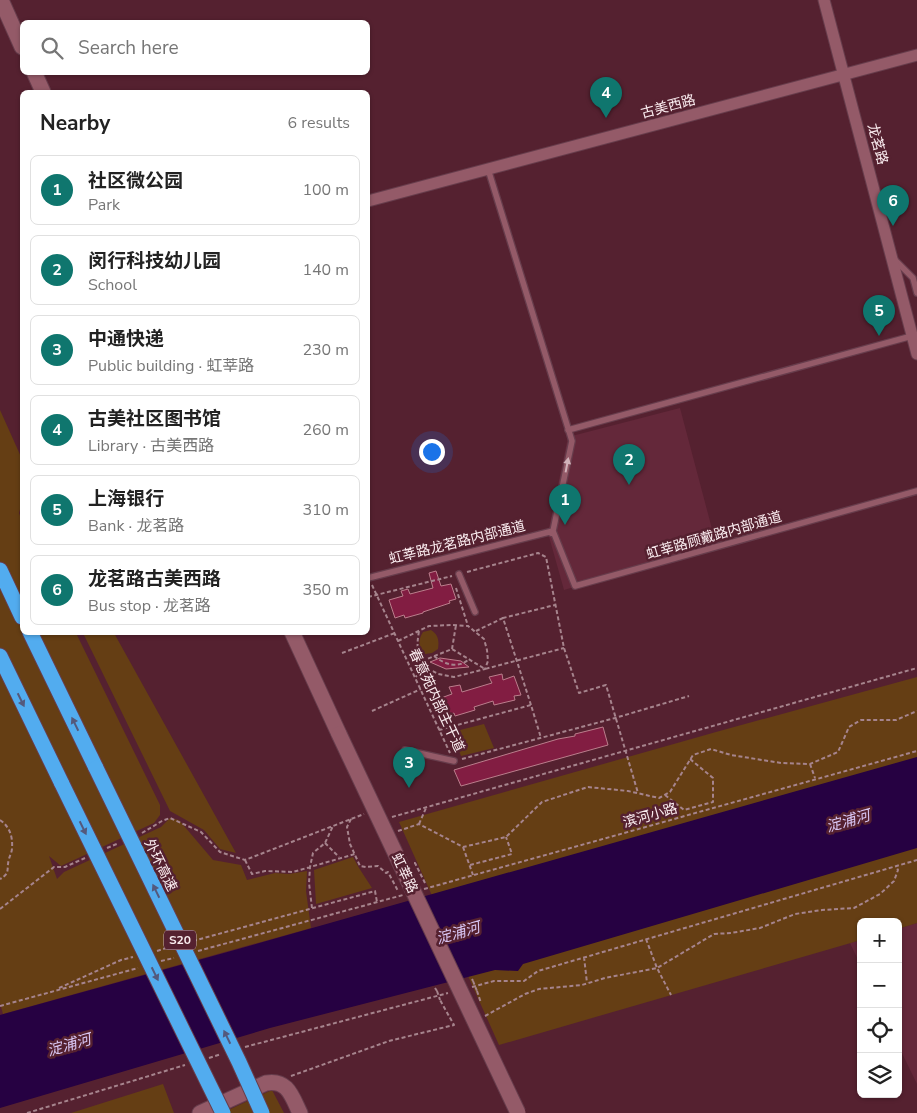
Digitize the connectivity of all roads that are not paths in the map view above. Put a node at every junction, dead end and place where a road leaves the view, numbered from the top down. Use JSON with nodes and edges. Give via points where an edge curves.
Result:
{"nodes":[{"id":1,"x":1,"y":0,"type":"edge"},
{"id":2,"x":824,"y":0,"type":"edge"},
{"id":3,"x":20,"y":43,"type":"edge"},
{"id":4,"x":917,"y":54,"type":"edge"},
{"id":5,"x":844,"y":74,"type":"junction"},
{"id":6,"x":35,"y":75,"type":"edge"},
{"id":7,"x":42,"y":90,"type":"edge"},
{"id":8,"x":488,"y":169,"type":"junction"},
{"id":9,"x":370,"y":199,"type":"edge"},
{"id":10,"x":891,"y":256,"type":"junction"},
{"id":11,"x":917,"y":293,"type":"edge"},
{"id":12,"x":912,"y":336,"type":"junction"},
{"id":13,"x":917,"y":354,"type":"edge"},
{"id":14,"x":568,"y":430,"type":"junction"},
{"id":15,"x":917,"y":491,"type":"edge"},
{"id":16,"x":551,"y":533,"type":"junction"},
{"id":17,"x":0,"y":570,"type":"edge"},
{"id":18,"x":459,"y":574,"type":"dead end"},
{"id":19,"x":370,"y":578,"type":"edge"},
{"id":20,"x":475,"y":612,"type":"dead end"},
{"id":21,"x":20,"y":613,"type":"edge"},
{"id":22,"x":31,"y":635,"type":"edge"},
{"id":23,"x":293,"y":635,"type":"edge"},
{"id":24,"x":0,"y":656,"type":"edge"},
{"id":25,"x":331,"y":716,"type":"junction"},
{"id":26,"x":406,"y":750,"type":"dead end"},
{"id":27,"x":454,"y":761,"type":"road end"},
{"id":28,"x":239,"y":1062,"type":"junction"},
{"id":29,"x":205,"y":1077,"type":"junction"},
{"id":30,"x":200,"y":1113,"type":"edge"},
{"id":31,"x":219,"y":1113,"type":"edge"},
{"id":32,"x":223,"y":1113,"type":"edge"},
{"id":33,"x":262,"y":1113,"type":"edge"},
{"id":34,"x":267,"y":1113,"type":"edge"},
{"id":35,"x":300,"y":1113,"type":"edge"},
{"id":36,"x":518,"y":1113,"type":"edge"}],
"edges":[{"from":1,"to":3,"type":"street"},
{"from":2,"to":5,"type":"street","name":"龙茗路"},
{"from":4,"to":5,"type":"street","name":"古美西路"},
{"from":5,"to":8,"type":"street","name":"古美西路"},
{"from":5,"to":10,"type":"street","name":"龙茗路"},
{"from":6,"to":7,"type":"street"},
{"from":8,"to":9,"type":"street","name":"古美西路"},
{"from":8,"to":14,"type":"lane"},
{"from":10,"to":11,"type":"lane","via":[[913,278]]},
{"from":10,"to":12,"type":"street","name":"龙茗路"},
{"from":12,"to":13,"type":"street","name":"龙茗路"},
{"from":12,"to":14,"type":"lane"},
{"from":16,"to":14,"type":"lane","one_way":true,"via":[[572,441]]},
{"from":15,"to":16,"type":"lane","name":"虹莘路顾戴路内部通道","via":[[575,586]]},
{"from":16,"to":19,"type":"lane","name":"虹莘路龙茗路内部通道"},
{"from":17,"to":21,"type":"highway"},
{"from":18,"to":20,"type":"lane"},
{"from":28,"to":22,"type":"highway","name":"外环高速","number":"S20","one_way":true,"bridge":true},
{"from":23,"to":25,"type":"street","name":"虹莘路"},
{"from":24,"to":29,"type":"highway","number":"S20","one_way":true,"bridge":true},
{"from":25,"to":25,"type":"street","via":[[332,737],[406,888],[417,884],[346,731]]},
{"from":25,"to":36,"type":"street","name":"虹莘路","bridge":true},
{"from":26,"to":27,"type":"lane"},
{"from":28,"to":33,"type":"highway","name":"外环高速","number":"S20","bridge":true},
{"from":28,"to":34,"type":"highway","bridge":true},
{"from":29,"to":31,"type":"highway","bridge":true},
{"from":29,"to":32,"type":"highway","number":"S20","bridge":true},
{"from":30,"to":35,"type":"street","via":[[274,1082],[286,1087]]}]}
